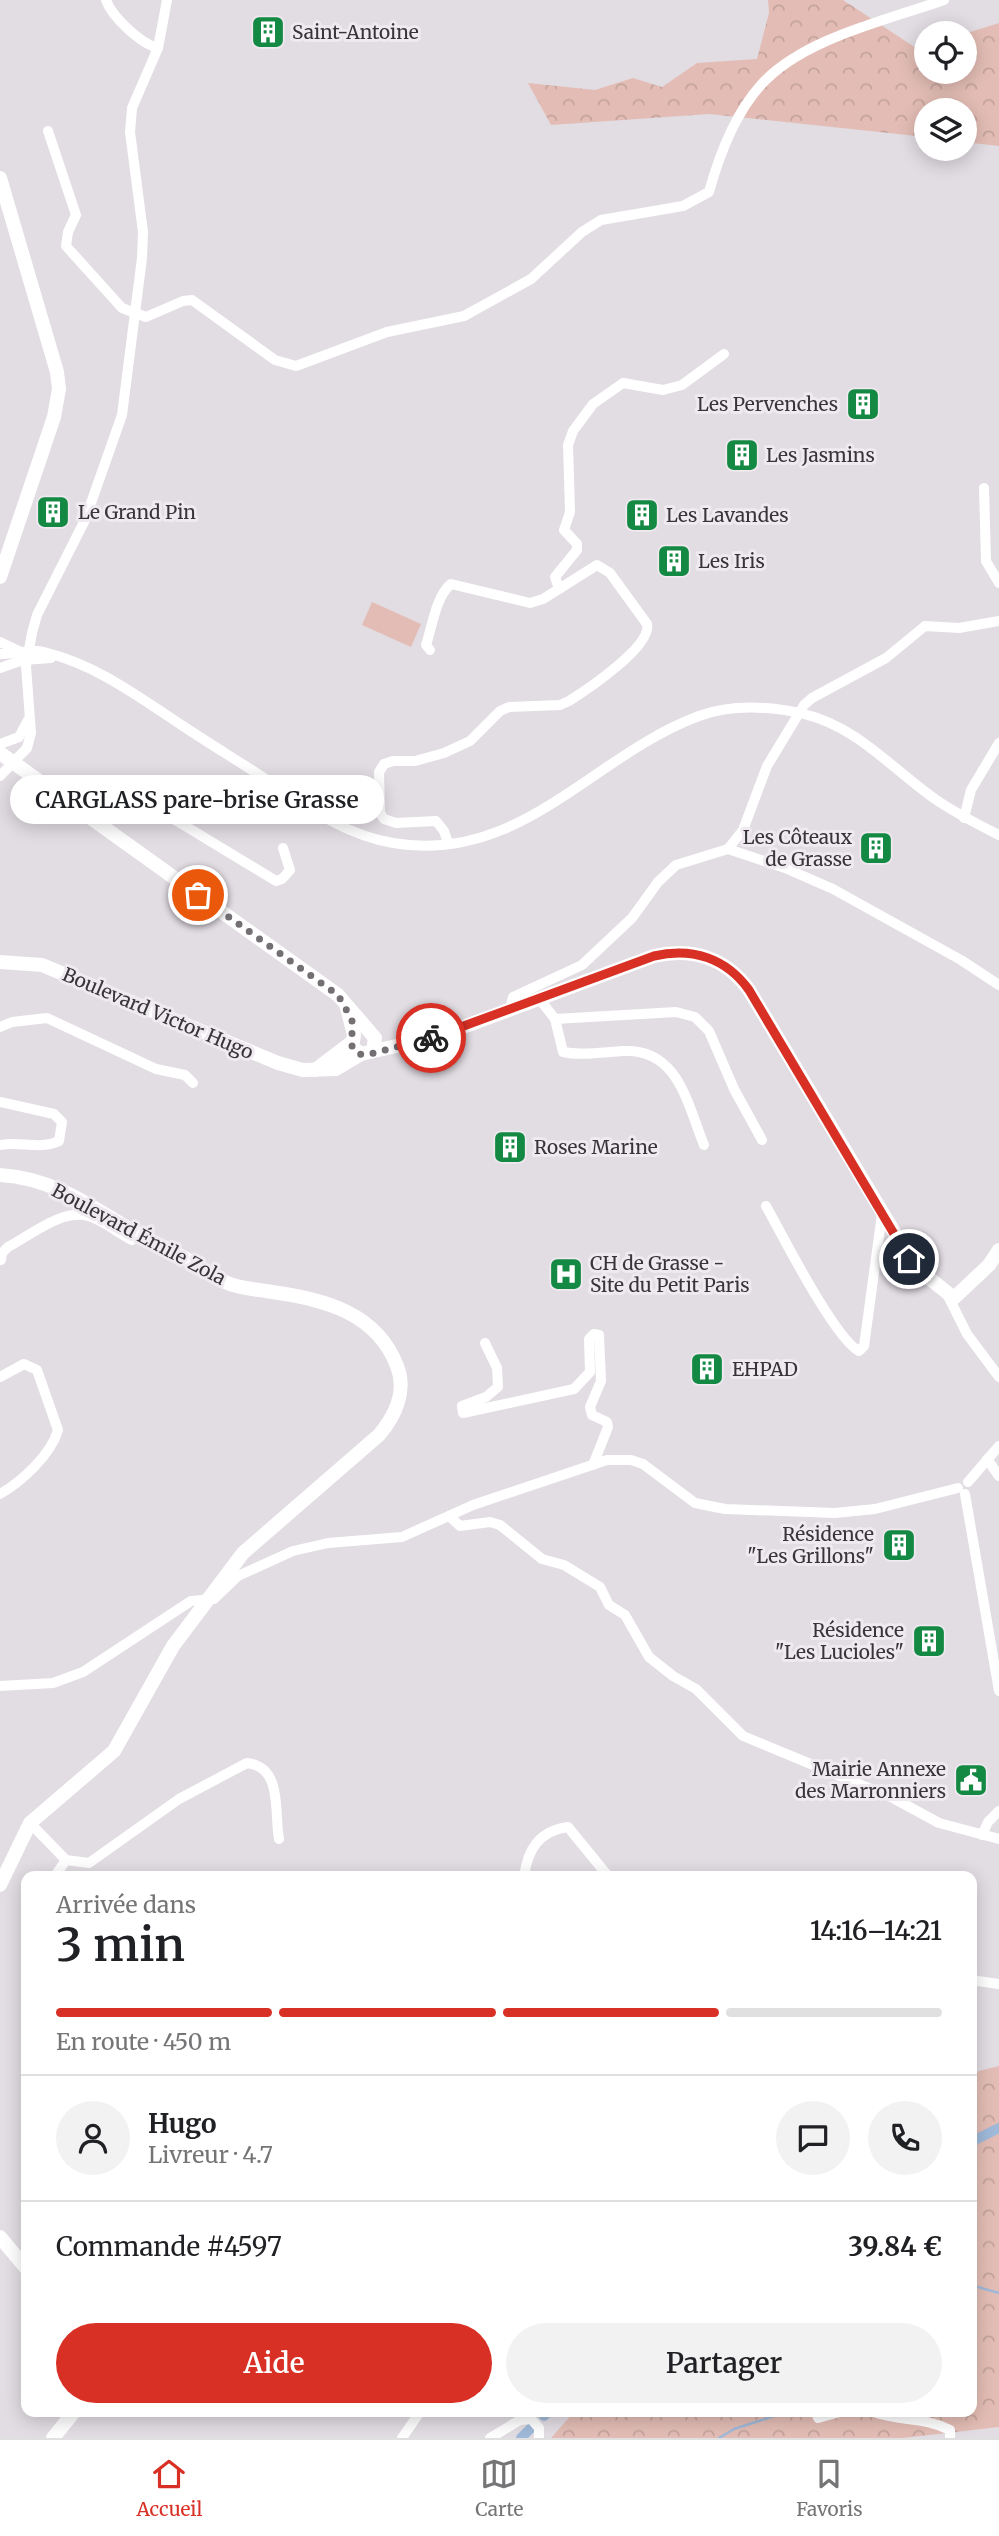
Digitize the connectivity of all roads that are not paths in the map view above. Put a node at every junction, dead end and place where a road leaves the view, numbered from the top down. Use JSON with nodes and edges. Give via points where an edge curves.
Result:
{"nodes":[{"id":1,"x":106,"y":0,"type":"edge"},
{"id":2,"x":167,"y":0,"type":"edge"},
{"id":3,"x":944,"y":0,"type":"edge"},
{"id":4,"x":158,"y":48,"type":"junction"},
{"id":5,"x":48,"y":131,"type":"dead end"},
{"id":6,"x":0,"y":177,"type":"edge"},
{"id":7,"x":134,"y":313,"type":"junction"},
{"id":8,"x":724,"y":354,"type":"dead end"},
{"id":9,"x":984,"y":488,"type":"dead end"},
{"id":10,"x":0,"y":577,"type":"edge"},
{"id":11,"x":999,"y":583,"type":"edge"},
{"id":12,"x":559,"y":589,"type":"junction"},
{"id":13,"x":999,"y":621,"type":"edge"},
{"id":14,"x":430,"y":650,"type":"dead end"},
{"id":15,"x":4,"y":655,"type":"edge"},
{"id":16,"x":66,"y":659,"type":"junction"},
{"id":17,"x":28,"y":720,"type":"junction"},
{"id":18,"x":999,"y":743,"type":"edge"},
{"id":19,"x":0,"y":744,"type":"edge"},
{"id":20,"x":0,"y":752,"type":"edge"},
{"id":21,"x":17,"y":761,"type":"junction"},
{"id":22,"x":0,"y":776,"type":"edge"},
{"id":23,"x":54,"y":791,"type":"junction"},
{"id":24,"x":964,"y":818,"type":"junction"},
{"id":25,"x":999,"y":835,"type":"edge"},
{"id":26,"x":448,"y":843,"type":"junction"},
{"id":27,"x":284,"y":848,"type":"dead end"},
{"id":28,"x":728,"y":849,"type":"junction"},
{"id":29,"x":0,"y":962,"type":"edge"},
{"id":30,"x":999,"y":985,"type":"edge"},
{"id":31,"x":538,"y":997,"type":"junction"},
{"id":32,"x":510,"y":1009,"type":"junction"},
{"id":33,"x":555,"y":1019,"type":"junction"},
{"id":34,"x":0,"y":1027,"type":"edge"},
{"id":35,"x":362,"y":1036,"type":"junction"},
{"id":36,"x":421,"y":1042,"type":"junction"},
{"id":37,"x":367,"y":1053,"type":"junction"},
{"id":38,"x":314,"y":1070,"type":"junction"},
{"id":39,"x":193,"y":1083,"type":"dead end"},
{"id":40,"x":0,"y":1102,"type":"edge"},
{"id":41,"x":762,"y":1140,"type":"dead end"},
{"id":42,"x":0,"y":1145,"type":"edge"},
{"id":43,"x":704,"y":1145,"type":"dead end"},
{"id":44,"x":0,"y":1175,"type":"edge"},
{"id":45,"x":766,"y":1206,"type":"dead end"},
{"id":46,"x":882,"y":1214,"type":"junction"},
{"id":47,"x":139,"y":1235,"type":"junction"},
{"id":48,"x":999,"y":1250,"type":"edge"},
{"id":49,"x":1,"y":1260,"type":"edge"},
{"id":50,"x":953,"y":1292,"type":"junction"},
{"id":51,"x":485,"y":1343,"type":"dead end"},
{"id":52,"x":0,"y":1377,"type":"edge"},
{"id":53,"x":999,"y":1377,"type":"edge"},
{"id":54,"x":999,"y":1446,"type":"edge"},
{"id":55,"x":987,"y":1460,"type":"junction"},
{"id":56,"x":593,"y":1465,"type":"junction"},
{"id":57,"x":999,"y":1476,"type":"edge"},
{"id":58,"x":964,"y":1488,"type":"junction"},
{"id":59,"x":0,"y":1494,"type":"edge"},
{"id":60,"x":449,"y":1516,"type":"junction"},
{"id":61,"x":208,"y":1599,"type":"junction"},
{"id":62,"x":0,"y":1686,"type":"edge"},
{"id":63,"x":999,"y":1691,"type":"edge"},
{"id":64,"x":999,"y":1811,"type":"edge"},
{"id":65,"x":30,"y":1823,"type":"junction"},
{"id":66,"x":982,"y":1835,"type":"junction"},
{"id":67,"x":279,"y":1839,"type":"dead end"},
{"id":68,"x":999,"y":1839,"type":"edge"},
{"id":69,"x":66,"y":1860,"type":"junction"},
{"id":70,"x":58,"y":1871,"type":"edge"},
{"id":71,"x":525,"y":1871,"type":"edge"},
{"id":72,"x":604,"y":1871,"type":"edge"},
{"id":73,"x":0,"y":1885,"type":"edge"},
{"id":74,"x":977,"y":1981,"type":"edge"},
{"id":75,"x":999,"y":1984,"type":"edge"},
{"id":76,"x":0,"y":2237,"type":"edge"},
{"id":77,"x":21,"y":2262,"type":"edge"},
{"id":78,"x":70,"y":2417,"type":"edge"},
{"id":79,"x":417,"y":2417,"type":"edge"},
{"id":80,"x":887,"y":2417,"type":"edge"},
{"id":81,"x":53,"y":2438,"type":"edge"},
{"id":82,"x":402,"y":2438,"type":"edge"},
{"id":83,"x":490,"y":2438,"type":"edge"},
{"id":84,"x":540,"y":2438,"type":"edge"},
{"id":85,"x":950,"y":2438,"type":"edge"}],
"edges":[{"from":1,"to":4,"type":"street","via":[[142,40]]},
{"from":2,"to":4,"type":"street"},
{"from":3,"to":7,"type":"street","via":[[819,43],[760,85],[734,125],[709,192],[683,206],[601,220],[531,279],[464,316],[387,332],[296,366],[275,360],[192,300],[146,317]]},
{"from":4,"to":7,"type":"street","via":[[132,108],[130,132],[143,232]]},
{"from":5,"to":7,"type":"street","via":[[76,215],[66,246],[122,308]]},
{"from":6,"to":10,"type":"main road","via":[[59,389],[54,417]]},
{"from":7,"to":17,"type":"street","via":[[122,415],[85,520],[32,633],[26,666]]},
{"from":8,"to":12,"type":"street","via":[[682,386],[663,390],[623,383],[593,404],[582,418],[568,445],[570,512],[564,530],[577,550],[555,577]]},
{"from":9,"to":11,"type":"street","via":[[983,546]]},
{"from":12,"to":14,"type":"street","via":[[530,603],[451,584],[426,645]]},
{"from":12,"to":26,"type":"street","via":[[589,568],[604,566],[649,630],[619,664],[569,701],[500,711],[470,741],[444,753],[384,764],[380,813],[384,819],[436,821]]},
{"from":13,"to":28,"type":"street","via":[[960,628],[925,626],[886,658],[812,698],[767,766],[743,830]]},
{"from":15,"to":16,"type":"street"},
{"from":15,"to":16,"type":"street","via":[[43,652]]},
{"from":16,"to":26,"type":"street","via":[[122,685],[332,822],[391,843]]},
{"from":17,"to":19,"type":"street","via":[[19,737]]},
{"from":17,"to":21,"type":"street","via":[[30,741]]},
{"from":18,"to":24,"type":"street","via":[[971,790]]},
{"from":19,"to":21,"type":"main road"},
{"from":20,"to":21,"type":"main road"},
{"from":21,"to":22,"type":"street"},
{"from":21,"to":23,"type":"main road"},
{"from":23,"to":27,"type":"street","via":[[61,783],[72,782],[172,818],[276,881],[290,870]]},
{"from":23,"to":35,"type":"main road","via":[[338,995],[356,1012]]},
{"from":24,"to":25,"type":"street"},
{"from":24,"to":26,"type":"street","via":[[880,752],[842,729],[807,714],[775,708],[729,708],[698,716],[662,735],[514,826]]},
{"from":28,"to":30,"type":"street","via":[[833,889]]},
{"from":28,"to":32,"type":"street","via":[[676,865],[632,919],[582,965],[513,997]]},
{"from":29,"to":38,"type":"main road","name":"Boulevard Victor Hugo","via":[[43,965],[278,1063]]},
{"from":31,"to":32,"type":"main road","name":"Boulevard Victor Hugo"},
{"from":31,"to":33,"type":"street"},
{"from":31,"to":46,"type":"main road","name":"Boulevard Victor Hugo","via":[[670,952],[701,954],[722,964],[749,990]]},
{"from":32,"to":36,"type":"main road","name":"Boulevard Victor Hugo"},
{"from":33,"to":41,"type":"street","via":[[676,1012],[695,1017],[709,1031]]},
{"from":33,"to":43,"type":"street","via":[[563,1052],[636,1050],[675,1073]]},
{"from":34,"to":39,"type":"street","via":[[47,1018],[156,1069],[185,1075]]},
{"from":35,"to":36,"type":"main road"},
{"from":35,"to":37,"type":"main road","via":[[355,1051]]},
{"from":35,"to":37,"type":"main road","via":[[376,1042]]},
{"from":35,"to":38,"type":"main road"},
{"from":36,"to":37,"type":"main road","name":"Boulevard Victor Hugo"},
{"from":37,"to":38,"type":"main road","name":"Boulevard Victor Hugo","via":[[336,1069]]},
{"from":40,"to":42,"type":"street","via":[[54,1114],[62,1122],[59,1141],[48,1146]]},
{"from":44,"to":47,"type":"main road","name":"Boulevard Émile Zola","via":[[62,1190]]},
{"from":45,"to":46,"type":"street","via":[[846,1340],[859,1351],[864,1346]]},
{"from":46,"to":50,"type":"main road","name":"Boulevard Victor Hugo","via":[[909,1259],[928,1278]]},
{"from":47,"to":49,"type":"street","via":[[132,1240],[89,1217],[75,1215],[8,1247]]},
{"from":47,"to":61,"type":"main road","name":"Boulevard Émile Zola","via":[[226,1283],[309,1298],[362,1319],[387,1344],[400,1372],[401,1391],[391,1422],[243,1553]]},
{"from":48,"to":50,"type":"main road","via":[[989,1265]]},
{"from":50,"to":53,"type":"street","via":[[967,1334]]},
{"from":51,"to":56,"type":"street","via":[[497,1368],[498,1387],[462,1406],[463,1413],[574,1389],[590,1372],[589,1339],[598,1335],[601,1381],[590,1407],[592,1415],[608,1427]]},
{"from":52,"to":59,"type":"street","via":[[23,1364],[37,1370],[57,1435],[16,1485]]},
{"from":54,"to":55,"type":"street"},
{"from":55,"to":57,"type":"street"},
{"from":55,"to":58,"type":"street"},
{"from":56,"to":58,"type":"street","via":[[619,1459],[643,1464],[695,1503],[725,1510],[835,1513],[875,1509]]},
{"from":56,"to":60,"type":"street"},
{"from":58,"to":63,"type":"street"},
{"from":60,"to":61,"type":"street","via":[[402,1537],[293,1551],[238,1576],[214,1599]]},
{"from":60,"to":66,"type":"street","via":[[460,1526],[500,1524],[542,1559],[564,1565],[600,1587],[609,1605],[625,1615],[649,1657],[696,1689],[743,1736],[893,1798],[939,1823]]},
{"from":61,"to":62,"type":"street","via":[[191,1601],[83,1672],[53,1683]]},
{"from":61,"to":65,"type":"main road","name":"Boulevard Émile Zola","via":[[173,1646],[114,1751]]},
{"from":64,"to":66,"type":"street"},
{"from":65,"to":69,"type":"street"},
{"from":65,"to":73,"type":"main road"},
{"from":66,"to":68,"type":"street"},
{"from":67,"to":69,"type":"street","via":[[273,1784],[264,1769],[247,1763],[179,1799],[96,1861],[76,1864]]},
{"from":69,"to":70,"type":"street"},
{"from":71,"to":72,"type":"street","via":[[532,1847],[554,1829],[568,1827]]},
{"from":74,"to":75,"type":"street"},
{"from":76,"to":77,"type":"main road"},
{"from":78,"to":81,"type":"main road"},
{"from":79,"to":82,"type":"street"},
{"from":80,"to":85,"type":"street","via":[[928,2420],[950,2430]]},
{"from":83,"to":84,"type":"street","via":[[520,2420],[531,2419]]}]}
